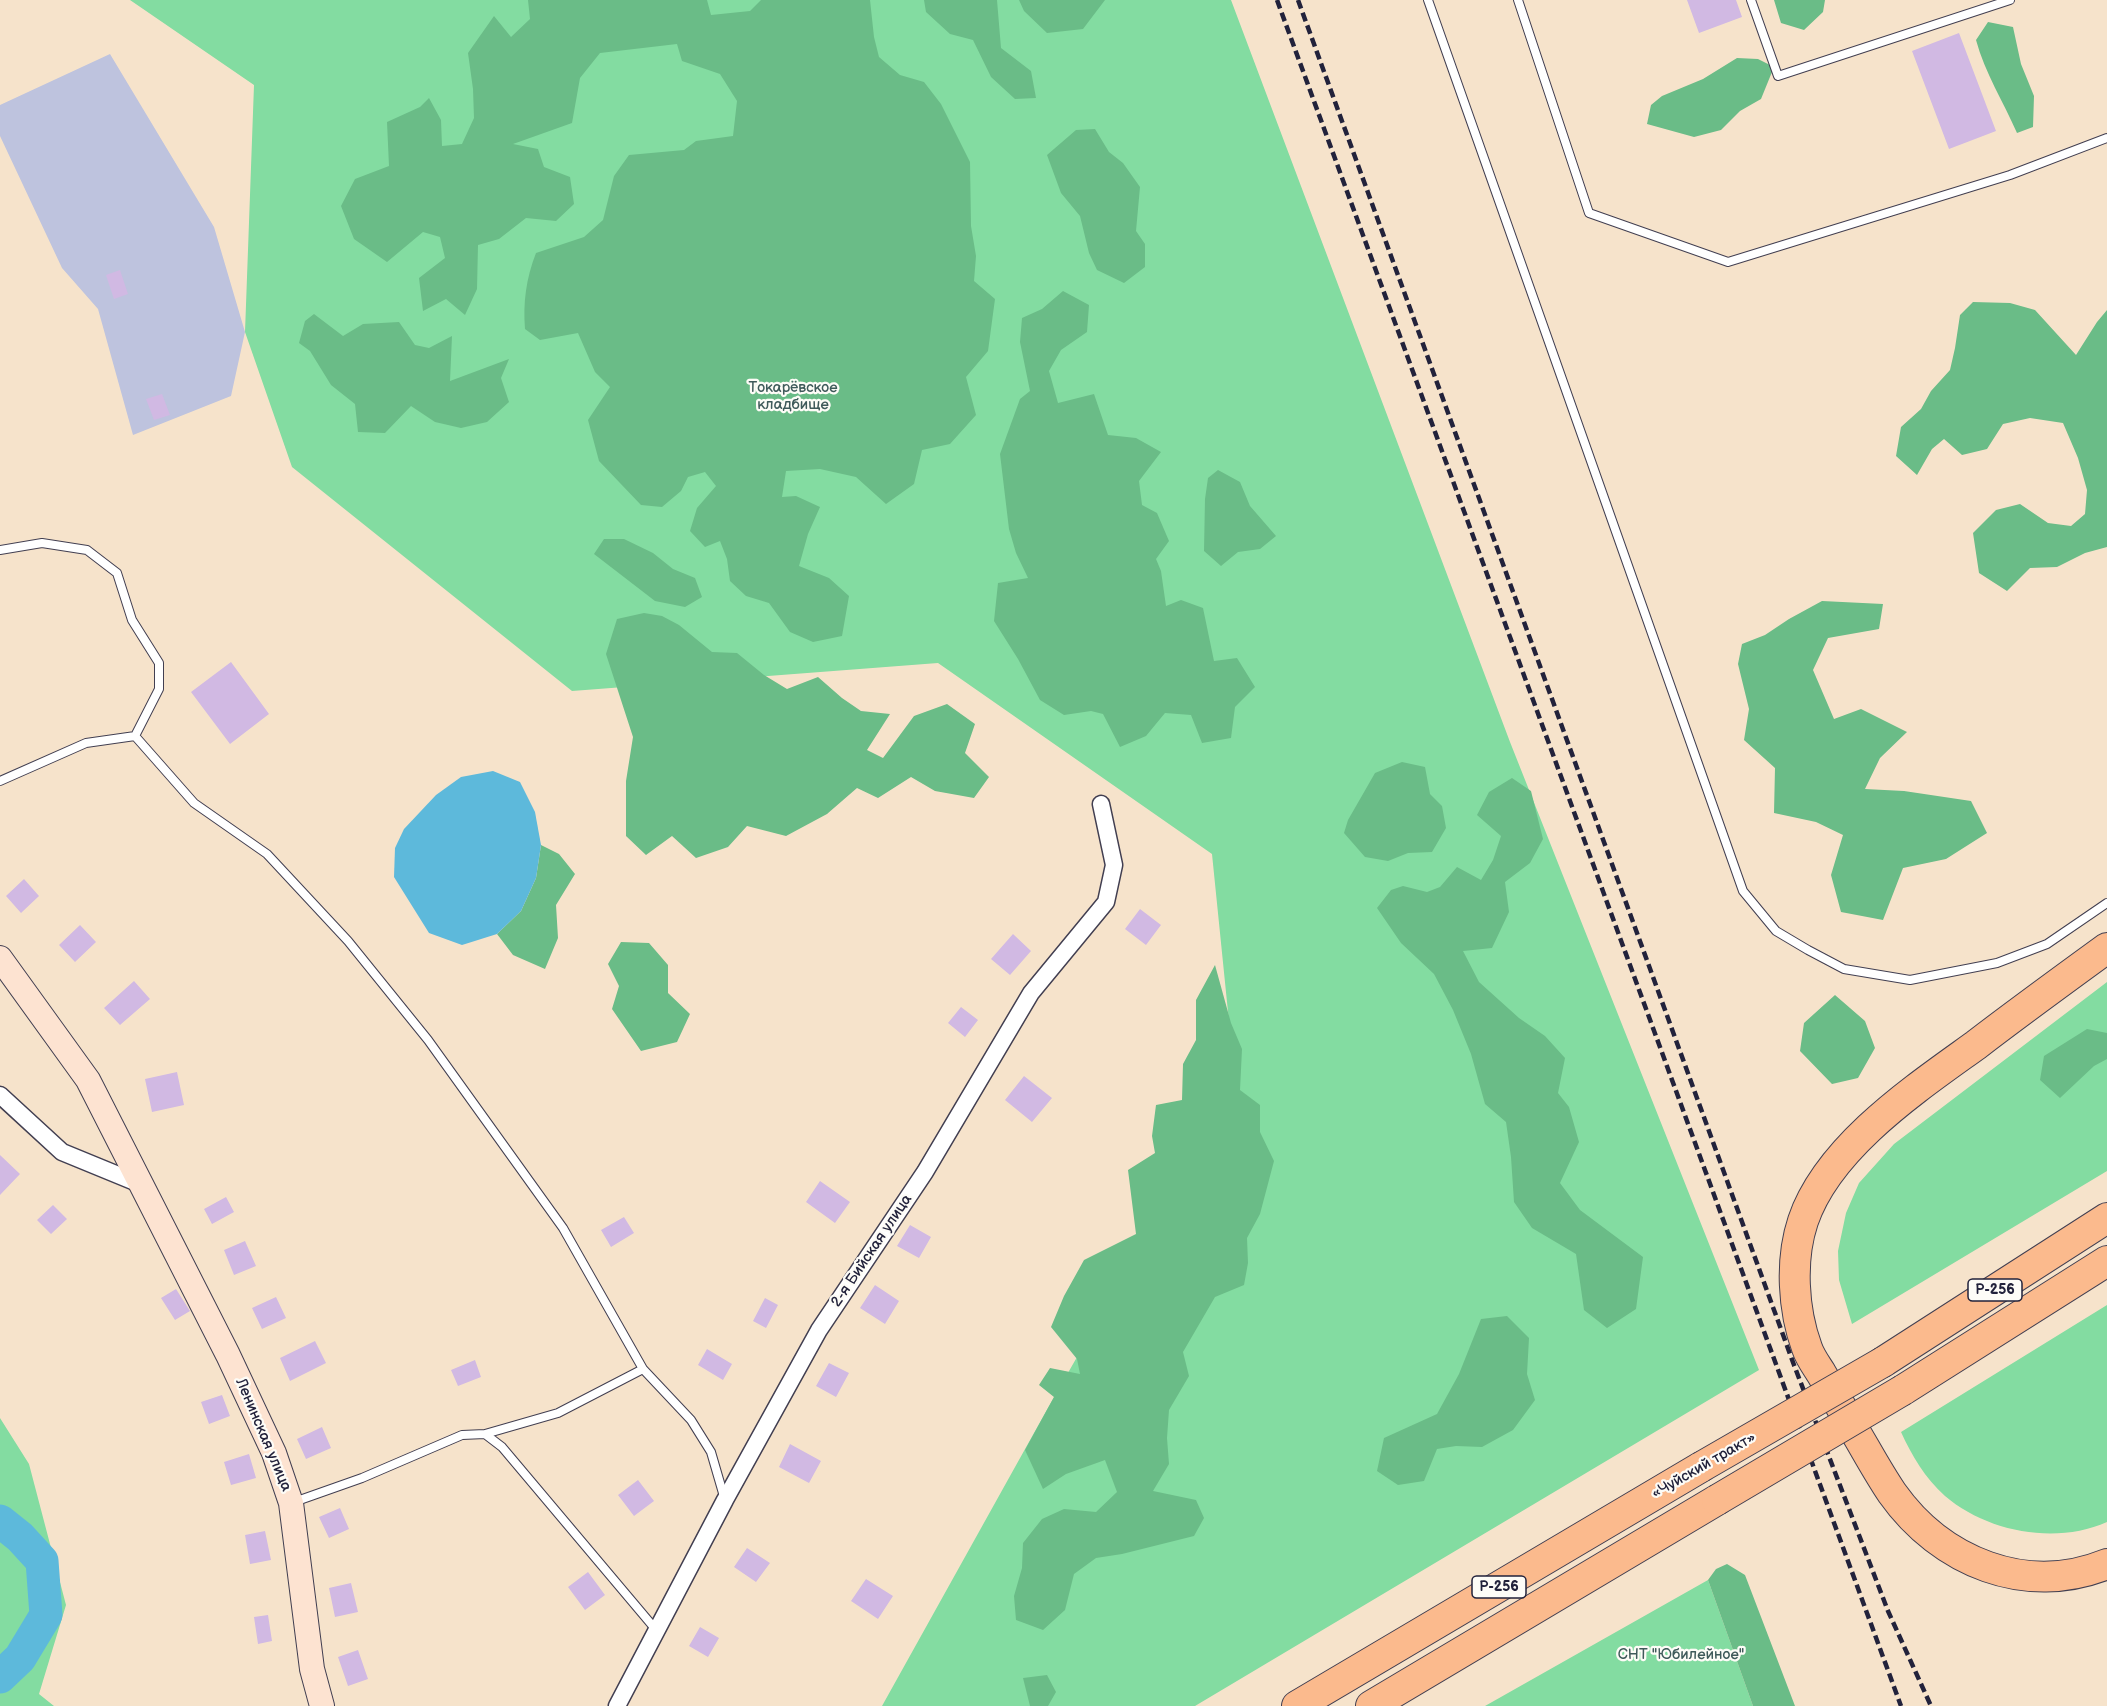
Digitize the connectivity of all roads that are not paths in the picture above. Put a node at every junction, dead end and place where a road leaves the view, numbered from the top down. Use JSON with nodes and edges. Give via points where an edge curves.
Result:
{"nodes":[{"id":1,"x":1428,"y":0,"type":"edge"},
{"id":2,"x":1518,"y":0,"type":"edge"},
{"id":3,"x":1751,"y":0,"type":"edge"},
{"id":4,"x":2010,"y":0,"type":"edge"},
{"id":5,"x":2107,"y":138,"type":"edge"},
{"id":6,"x":0,"y":550,"type":"edge"},
{"id":7,"x":135,"y":736,"type":"junction"},
{"id":8,"x":0,"y":781,"type":"edge"},
{"id":9,"x":1101,"y":804,"type":"dead end"},
{"id":10,"x":2107,"y":903,"type":"edge"},
{"id":11,"x":2107,"y":948,"type":"edge"},
{"id":12,"x":0,"y":958,"type":"edge"},
{"id":13,"x":0,"y":1095,"type":"edge"},
{"id":14,"x":140,"y":1184,"type":"junction"},
{"id":15,"x":2107,"y":1218,"type":"edge"},
{"id":16,"x":2107,"y":1261,"type":"edge"},
{"id":17,"x":643,"y":1369,"type":"junction"},
{"id":18,"x":485,"y":1434,"type":"junction"},
{"id":19,"x":725,"y":1500,"type":"junction"},
{"id":20,"x":291,"y":1503,"type":"junction"},
{"id":21,"x":2107,"y":1564,"type":"edge"},
{"id":22,"x":657,"y":1631,"type":"junction"},
{"id":23,"x":322,"y":1706,"type":"edge"},
{"id":24,"x":617,"y":1706,"type":"edge"},
{"id":25,"x":1297,"y":1706,"type":"edge"},
{"id":26,"x":1371,"y":1706,"type":"edge"}],
"edges":[{"from":1,"to":10,"type":"lane","via":[[1743,891],[1776,930],[1808,950],[1844,969],[1910,980],[1997,963],[2047,944]]},
{"from":2,"to":5,"type":"lane","via":[[1589,213],[1728,262],[2010,175]]},
{"from":3,"to":4,"type":"lane","via":[[1778,76]]},
{"from":6,"to":7,"type":"lane","via":[[42,543],[87,550],[117,573],[132,620],[159,663],[159,689]]},
{"from":7,"to":8,"type":"lane","via":[[86,743]]},
{"from":7,"to":17,"type":"lane","via":[[194,803],[267,854],[348,941],[428,1040],[563,1228]]},
{"from":9,"to":19,"type":"street","name":"2-я Бийская улица","via":[[1114,865],[1106,902],[1031,993],[925,1172],[819,1330]]},
{"from":11,"to":21,"type":"highway","via":[[1891,1107],[1835,1164],[1803,1221],[1795,1284],[1798,1318],[1807,1350],[1893,1493],[1934,1538],[1987,1568],[2007,1574],[2059,1576]]},
{"from":12,"to":14,"type":"street","name":"Ленинская улица","via":[[88,1080]]},
{"from":13,"to":14,"type":"street","via":[[62,1152]]},
{"from":14,"to":20,"type":"street","name":"Ленинская улица","via":[[228,1355],[274,1453]]},
{"from":15,"to":25,"type":"highway","name":"«Чуйский тракт»","number":"Р-256","bridge":true,"via":[[1883,1362]]},
{"from":16,"to":26,"type":"highway","number":"Р-256","bridge":true,"via":[[1903,1390]]},
{"from":17,"to":18,"type":"lane","via":[[558,1413]]},
{"from":17,"to":19,"type":"lane","via":[[691,1420],[711,1452]]},
{"from":18,"to":20,"type":"lane","via":[[462,1436]]},
{"from":18,"to":22,"type":"lane","via":[[502,1447]]},
{"from":19,"to":22,"type":"street","name":"2-я Бийская улица"},
{"from":20,"to":23,"type":"street","name":"Ленинская улица","via":[[312,1669]]},
{"from":22,"to":24,"type":"street","name":"2-я Бийская улица"}]}
